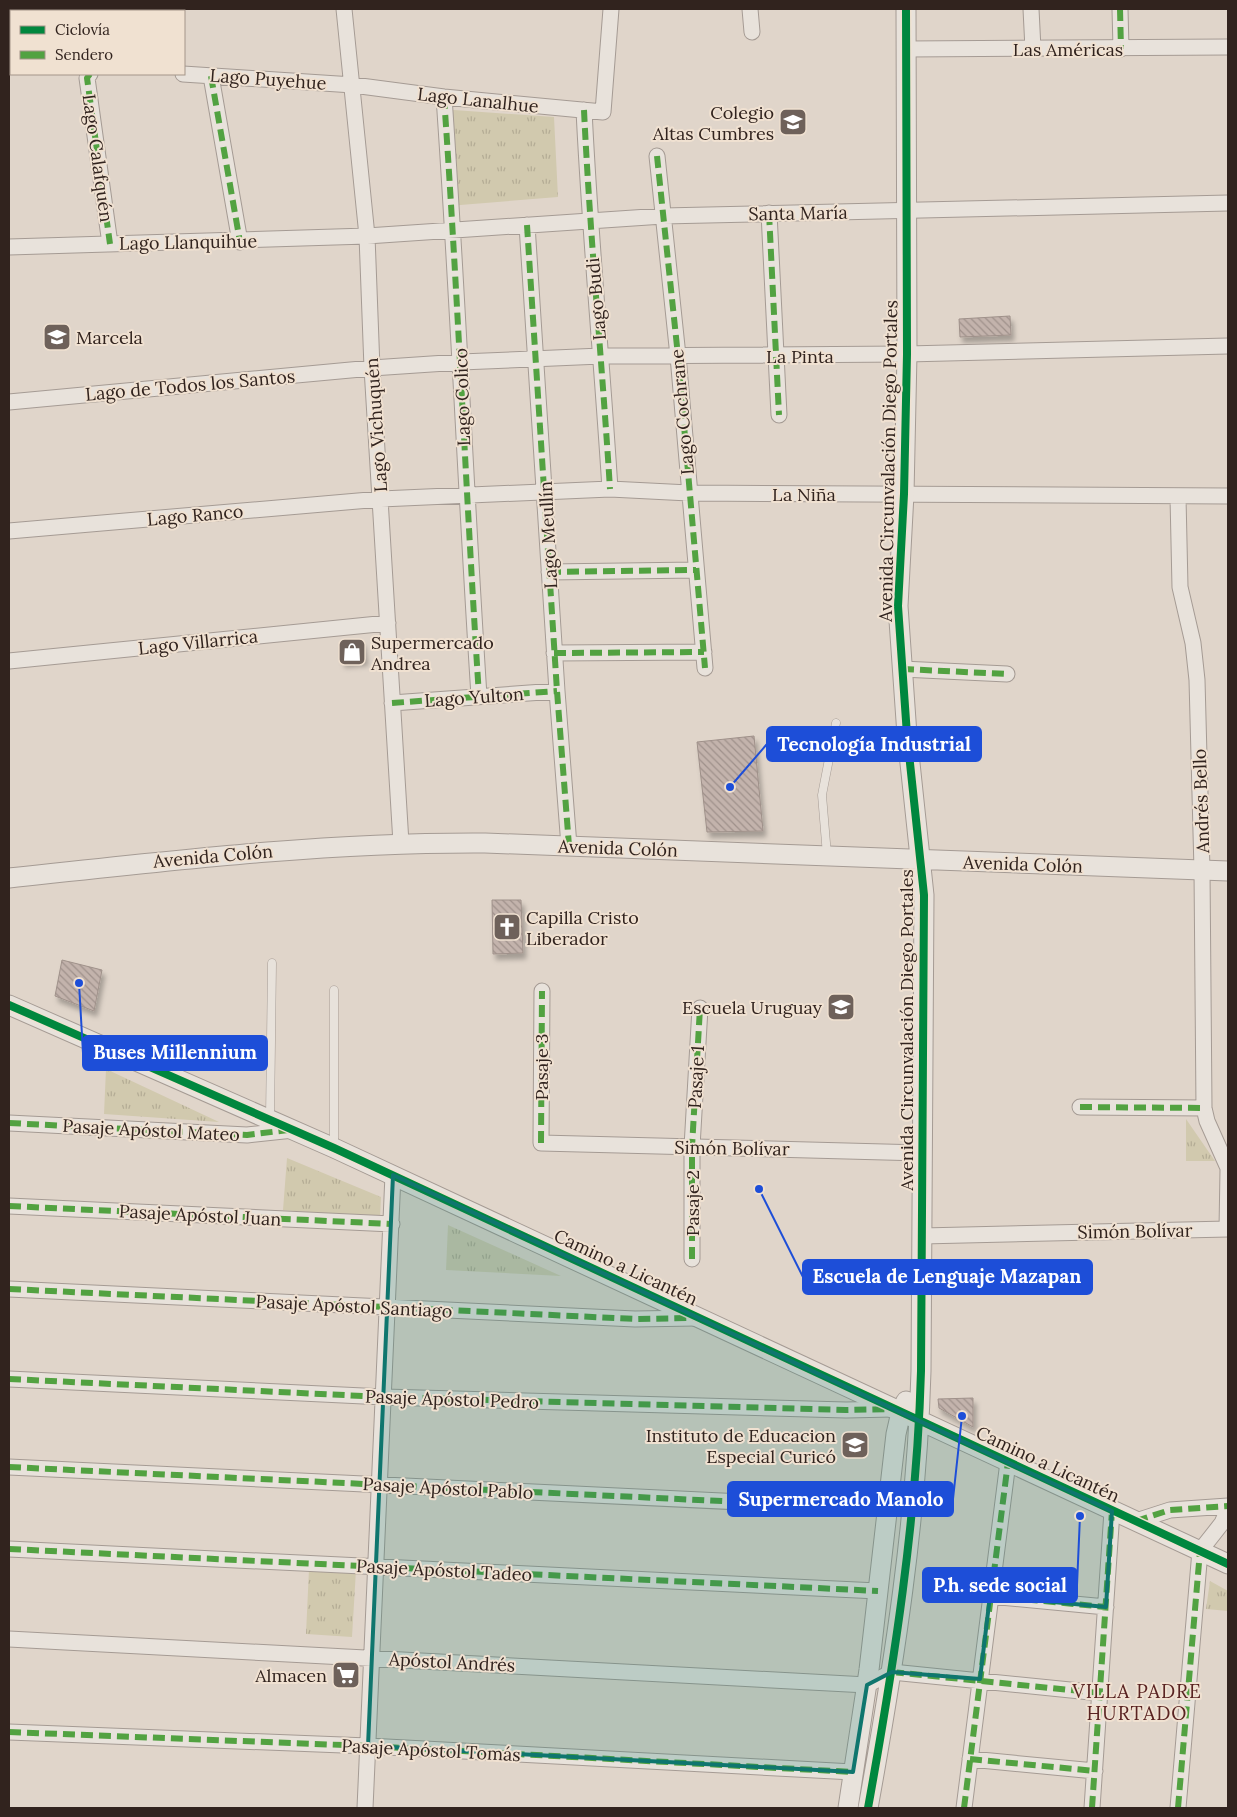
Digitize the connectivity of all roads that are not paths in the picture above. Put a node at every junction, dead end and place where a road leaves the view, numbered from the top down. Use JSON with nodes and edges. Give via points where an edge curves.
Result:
{"nodes":[{"id":1,"x":344,"y":9,"type":"edge"},
{"id":2,"x":611,"y":9,"type":"edge"},
{"id":3,"x":750,"y":9,"type":"edge"},
{"id":4,"x":906,"y":9,"type":"edge"},
{"id":5,"x":1031,"y":9,"type":"edge"},
{"id":6,"x":1120,"y":9,"type":"edge"},
{"id":7,"x":752,"y":32,"type":"dead end"},
{"id":8,"x":1228,"y":47,"type":"edge"},
{"id":9,"x":907,"y":49,"type":"junction"},
{"id":10,"x":1033,"y":49,"type":"junction"},
{"id":11,"x":1121,"y":49,"type":"junction"},
{"id":12,"x":185,"y":74,"type":"edge"},
{"id":13,"x":89,"y":75,"type":"edge"},
{"id":14,"x":211,"y":76,"type":"junction"},
{"id":15,"x":353,"y":85,"type":"junction"},
{"id":16,"x":444,"y":97,"type":"junction"},
{"id":17,"x":584,"y":110,"type":"junction"},
{"id":18,"x":657,"y":156,"type":"dead end"},
{"id":19,"x":1228,"y":204,"type":"edge"},
{"id":20,"x":906,"y":210,"type":"junction"},
{"id":21,"x":769,"y":213,"type":"junction"},
{"id":22,"x":663,"y":216,"type":"junction"},
{"id":23,"x":589,"y":220,"type":"junction"},
{"id":24,"x":527,"y":225,"type":"junction"},
{"id":25,"x":453,"y":229,"type":"junction"},
{"id":26,"x":367,"y":236,"type":"junction"},
{"id":27,"x":240,"y":242,"type":"junction"},
{"id":28,"x":110,"y":244,"type":"junction"},
{"id":29,"x":9,"y":247,"type":"edge"},
{"id":30,"x":1228,"y":346,"type":"edge"},
{"id":31,"x":907,"y":354,"type":"junction"},
{"id":32,"x":601,"y":356,"type":"junction"},
{"id":33,"x":678,"y":356,"type":"junction"},
{"id":34,"x":776,"y":356,"type":"junction"},
{"id":35,"x":537,"y":359,"type":"junction"},
{"id":36,"x":461,"y":362,"type":"junction"},
{"id":37,"x":372,"y":368,"type":"junction"},
{"id":38,"x":9,"y":402,"type":"edge"},
{"id":39,"x":779,"y":415,"type":"dead end"},
{"id":40,"x":610,"y":488,"type":"junction"},
{"id":41,"x":545,"y":490,"type":"junction"},
{"id":42,"x":689,"y":494,"type":"junction"},
{"id":43,"x":904,"y":494,"type":"junction"},
{"id":44,"x":466,"y":495,"type":"junction"},
{"id":45,"x":1228,"y":496,"type":"edge"},
{"id":46,"x":1178,"y":497,"type":"junction"},
{"id":47,"x":381,"y":498,"type":"junction"},
{"id":48,"x":9,"y":531,"type":"edge"},
{"id":49,"x":696,"y":570,"type":"junction"},
{"id":50,"x":550,"y":572,"type":"junction"},
{"id":51,"x":388,"y":623,"type":"junction"},
{"id":52,"x":704,"y":652,"type":"junction"},
{"id":53,"x":554,"y":653,"type":"junction"},
{"id":54,"x":9,"y":661,"type":"edge"},
{"id":55,"x":705,"y":668,"type":"dead end"},
{"id":56,"x":902,"y":669,"type":"junction"},
{"id":57,"x":1007,"y":674,"type":"dead end"},
{"id":58,"x":557,"y":690,"type":"junction"},
{"id":59,"x":479,"y":696,"type":"junction"},
{"id":60,"x":392,"y":703,"type":"junction"},
{"id":61,"x":836,"y":723,"type":"dead end"},
{"id":62,"x":401,"y":842,"type":"junction"},
{"id":63,"x":569,"y":846,"type":"junction"},
{"id":64,"x":827,"y":857,"type":"junction"},
{"id":65,"x":920,"y":861,"type":"junction"},
{"id":66,"x":1202,"y":870,"type":"junction"},
{"id":67,"x":1228,"y":871,"type":"edge"},
{"id":68,"x":9,"y":878,"type":"edge"},
{"id":69,"x":272,"y":963,"type":"dead end"},
{"id":70,"x":334,"y":990,"type":"dead end"},
{"id":71,"x":542,"y":991,"type":"dead end"},
{"id":72,"x":9,"y":1005,"type":"edge"},
{"id":73,"x":700,"y":1008,"type":"dead end"},
{"id":74,"x":1080,"y":1106,"type":"dead end"},
{"id":75,"x":1204,"y":1108,"type":"junction"},
{"id":76,"x":270,"y":1119,"type":"junction"},
{"id":77,"x":9,"y":1123,"type":"edge"},
{"id":78,"x":293,"y":1130,"type":"junction"},
{"id":79,"x":541,"y":1143,"type":"joint"},
{"id":80,"x":1223,"y":1145,"type":"edge"},
{"id":81,"x":692,"y":1147,"type":"junction"},
{"id":82,"x":334,"y":1148,"type":"junction"},
{"id":83,"x":922,"y":1153,"type":"junction"},
{"id":84,"x":1228,"y":1169,"type":"edge"},
{"id":85,"x":393,"y":1175,"type":"junction"},
{"id":86,"x":9,"y":1206,"type":"edge"},
{"id":87,"x":392,"y":1224,"type":"junction"},
{"id":88,"x":1227,"y":1229,"type":"edge"},
{"id":89,"x":922,"y":1236,"type":"junction"},
{"id":90,"x":692,"y":1259,"type":"dead end"},
{"id":91,"x":9,"y":1288,"type":"edge"},
{"id":92,"x":388,"y":1307,"type":"junction"},
{"id":93,"x":699,"y":1318,"type":"junction"},
{"id":94,"x":921,"y":1371,"type":"junction"},
{"id":95,"x":9,"y":1379,"type":"edge"},
{"id":96,"x":384,"y":1397,"type":"junction"},
{"id":97,"x":898,"y":1410,"type":"junction"},
{"id":98,"x":920,"y":1420,"type":"junction"},
{"id":99,"x":1008,"y":1462,"type":"junction"},
{"id":100,"x":9,"y":1467,"type":"edge"},
{"id":101,"x":380,"y":1485,"type":"junction"},
{"id":102,"x":1228,"y":1508,"type":"edge"},
{"id":103,"x":887,"y":1510,"type":"junction"},
{"id":104,"x":1112,"y":1511,"type":"junction"},
{"id":105,"x":1136,"y":1521,"type":"junction"},
{"id":106,"x":9,"y":1549,"type":"edge"},
{"id":107,"x":1200,"y":1551,"type":"junction"},
{"id":108,"x":1228,"y":1564,"type":"edge"},
{"id":109,"x":376,"y":1567,"type":"junction"},
{"id":110,"x":878,"y":1591,"type":"junction"},
{"id":111,"x":990,"y":1596,"type":"junction"},
{"id":112,"x":1106,"y":1606,"type":"junction"},
{"id":113,"x":9,"y":1639,"type":"edge"},
{"id":114,"x":372,"y":1658,"type":"junction"},
{"id":115,"x":892,"y":1672,"type":"junction"},
{"id":116,"x":980,"y":1680,"type":"junction"},
{"id":117,"x":867,"y":1685,"type":"junction"},
{"id":118,"x":1100,"y":1693,"type":"junction"},
{"id":119,"x":9,"y":1732,"type":"edge"},
{"id":120,"x":368,"y":1746,"type":"junction"},
{"id":121,"x":970,"y":1759,"type":"junction"},
{"id":122,"x":1095,"y":1771,"type":"junction"},
{"id":123,"x":853,"y":1772,"type":"junction"},
{"id":124,"x":365,"y":1808,"type":"edge"},
{"id":125,"x":848,"y":1808,"type":"edge"},
{"id":126,"x":868,"y":1808,"type":"edge"},
{"id":127,"x":964,"y":1808,"type":"edge"},
{"id":128,"x":1092,"y":1808,"type":"edge"},
{"id":129,"x":1178,"y":1808,"type":"edge"}],
"edges":[{"from":1,"to":15,"type":"street","name":"Lago Vichuquén"},
{"from":2,"to":17,"type":"street","name":"Lago Lanalhue","via":[[603,112]]},
{"from":3,"to":7,"type":"street"},
{"from":4,"to":9,"type":"street","name":"Avenida Circunvalación Diego Portales"},
{"from":5,"to":10,"type":"street"},
{"from":6,"to":11,"type":"street"},
{"from":8,"to":11,"type":"street","name":"Las Américas"},
{"from":9,"to":10,"type":"street","name":"Las Américas"},
{"from":9,"to":20,"type":"street","name":"Avenida Circunvalación Diego Portales"},
{"from":10,"to":11,"type":"street","name":"Las Américas"},
{"from":12,"to":14,"type":"street","name":"Lago Puyehue"},
{"from":13,"to":28,"type":"street","name":"Lago Calafquén","via":[[87,78]]},
{"from":14,"to":15,"type":"street","name":"Lago Puyehue"},
{"from":14,"to":27,"type":"street"},
{"from":15,"to":16,"type":"street","name":"Lago Lanalhue"},
{"from":15,"to":26,"type":"street","name":"Lago Vichuquén"},
{"from":16,"to":17,"type":"street","name":"Lago Lanalhue"},
{"from":16,"to":25,"type":"street","name":"Lago Colico"},
{"from":17,"to":23,"type":"street","name":"Lago Budi"},
{"from":18,"to":22,"type":"street","name":"Lago Cochrane"},
{"from":19,"to":20,"type":"street","name":"Santa María"},
{"from":20,"to":21,"type":"street","name":"Santa María"},
{"from":20,"to":31,"type":"street","name":"Avenida Circunvalación Diego Portales"},
{"from":21,"to":22,"type":"street","name":"Santa María"},
{"from":21,"to":34,"type":"street"},
{"from":22,"to":23,"type":"street","name":"Santa María"},
{"from":22,"to":33,"type":"street","name":"Lago Cochrane"},
{"from":23,"to":24,"type":"street","name":"Santa María"},
{"from":23,"to":32,"type":"street","name":"Lago Budi"},
{"from":24,"to":25,"type":"street","name":"Santa María"},
{"from":24,"to":35,"type":"street","name":"Lago Meullín"},
{"from":25,"to":26,"type":"street","name":"Santa María"},
{"from":25,"to":36,"type":"street","name":"Lago Colico"},
{"from":26,"to":27,"type":"street","name":"Lago Llanquihue"},
{"from":26,"to":37,"type":"street","name":"Lago Vichuquén"},
{"from":27,"to":28,"type":"street","name":"Lago Llanquihue"},
{"from":28,"to":29,"type":"street","name":"Lago Llanquihue"},
{"from":30,"to":31,"type":"street","name":"La Pinta"},
{"from":31,"to":34,"type":"street","name":"La Pinta"},
{"from":31,"to":43,"type":"street","name":"Avenida Circunvalación Diego Portales"},
{"from":32,"to":33,"type":"street","name":"La Pinta"},
{"from":32,"to":35,"type":"street","name":"La Pinta"},
{"from":32,"to":40,"type":"street","name":"Lago Budi"},
{"from":33,"to":34,"type":"street","name":"La Pinta"},
{"from":33,"to":42,"type":"street","name":"Lago Cochrane"},
{"from":34,"to":39,"type":"street"},
{"from":35,"to":36,"type":"street","name":"La Pinta"},
{"from":35,"to":41,"type":"street","name":"Lago Meullín"},
{"from":36,"to":37,"type":"street","name":"La Pinta"},
{"from":36,"to":44,"type":"street","name":"Lago Colico"},
{"from":37,"to":38,"type":"street","name":"Lago de Todos los Santos"},
{"from":37,"to":47,"type":"street","name":"Lago Vichuquén"},
{"from":40,"to":41,"type":"street","name":"La Niña"},
{"from":40,"to":42,"type":"street","name":"La Niña"},
{"from":41,"to":44,"type":"street","name":"La Niña"},
{"from":41,"to":50,"type":"street","name":"Lago Meullín"},
{"from":42,"to":43,"type":"street","name":"La Niña"},
{"from":42,"to":49,"type":"street","name":"Lago Cochrane"},
{"from":43,"to":46,"type":"street","name":"La Niña"},
{"from":43,"to":56,"type":"street","name":"Avenida Circunvalación Diego Portales","via":[[898,606]]},
{"from":44,"to":47,"type":"street","name":"La Niña"},
{"from":44,"to":59,"type":"street","name":"Lago Colico"},
{"from":45,"to":46,"type":"street","name":"La Niña"},
{"from":46,"to":66,"type":"street","name":"Andrés Bello","via":[[1180,587],[1193,642],[1197,680]]},
{"from":47,"to":48,"type":"street","name":"Lago Ranco"},
{"from":47,"to":51,"type":"street","name":"Lago Vichuquén"},
{"from":49,"to":50,"type":"street"},
{"from":49,"to":52,"type":"street","name":"Lago Cochrane"},
{"from":50,"to":53,"type":"street","name":"Lago Meullín"},
{"from":51,"to":54,"type":"street","name":"Lago Villarrica"},
{"from":51,"to":60,"type":"street","name":"Lago Vichuquén"},
{"from":52,"to":53,"type":"street"},
{"from":52,"to":55,"type":"street","name":"Lago Cochrane"},
{"from":53,"to":58,"type":"street","name":"Lago Meullín"},
{"from":56,"to":57,"type":"street"},
{"from":56,"to":65,"type":"street","name":"Avenida Circunvalación Diego Portales"},
{"from":58,"to":59,"type":"street","name":"Lago Yulton"},
{"from":58,"to":63,"type":"street","name":"Lago Meullín"},
{"from":59,"to":60,"type":"street","name":"Lago Yulton"},
{"from":60,"to":62,"type":"street","name":"Lago Vichuquén"},
{"from":61,"to":64,"type":"lane","via":[[822,795]]},
{"from":62,"to":63,"type":"street","name":"Avenida Colón"},
{"from":62,"to":68,"type":"street","name":"Avenida Colón","via":[[247,852]]},
{"from":63,"to":64,"type":"street","name":"Avenida Colón"},
{"from":64,"to":65,"type":"street","name":"Avenida Colón"},
{"from":65,"to":66,"type":"street","name":"Avenida Colón"},
{"from":65,"to":83,"type":"street","name":"Avenida Circunvalación Diego Portales","via":[[924,895]]},
{"from":66,"to":67,"type":"street","name":"Avenida Colón"},
{"from":66,"to":75,"type":"street","name":"Andrés Bello"},
{"from":69,"to":76,"type":"lane"},
{"from":70,"to":82,"type":"lane"},
{"from":71,"to":79,"type":"street","name":"Pasaje 3"},
{"from":72,"to":76,"type":"street","name":"Camino a Licantén"},
{"from":73,"to":81,"type":"street","name":"Pasaje 1"},
{"from":74,"to":75,"type":"street"},
{"from":75,"to":80,"type":"street","name":"Andrés Bello"},
{"from":76,"to":78,"type":"street","name":"Camino a Licantén"},
{"from":77,"to":78,"type":"street","name":"Pasaje Apóstol Mateo","via":[[247,1135]]},
{"from":78,"to":82,"type":"street","name":"Camino a Licantén"},
{"from":79,"to":81,"type":"street","name":"Simón Bolívar"},
{"from":80,"to":84,"type":"street","name":"Andrés Bello"},
{"from":81,"to":83,"type":"street","name":"Simón Bolívar"},
{"from":81,"to":90,"type":"street","name":"Pasaje 2"},
{"from":82,"to":85,"type":"street","name":"Camino a Licantén"},
{"from":83,"to":89,"type":"street","name":"Avenida Circunvalación Diego Portales"},
{"from":84,"to":88,"type":"street","name":"Andrés Bello"},
{"from":85,"to":87,"type":"street"},
{"from":85,"to":93,"type":"street","name":"Camino a Licantén"},
{"from":86,"to":87,"type":"street","name":"Pasaje Apóstol Juan"},
{"from":87,"to":92,"type":"street"},
{"from":88,"to":89,"type":"street","name":"Simón Bolívar"},
{"from":89,"to":94,"type":"street","name":"Avenida Circunvalación Diego Portales"},
{"from":91,"to":92,"type":"street","name":"Pasaje Apóstol Santiago"},
{"from":92,"to":93,"type":"street","name":"Pasaje Apóstol Santiago","via":[[635,1319]]},
{"from":92,"to":96,"type":"street"},
{"from":93,"to":97,"type":"street","name":"Camino a Licantén"},
{"from":94,"to":97,"type":"street","name":"Avenida Circunvalación Diego Portales"},
{"from":94,"to":98,"type":"street","name":"Avenida Circunvalación Diego Portales"},
{"from":95,"to":96,"type":"street","name":"Pasaje Apóstol Pedro"},
{"from":96,"to":97,"type":"street","name":"Pasaje Apóstol Pedro"},
{"from":96,"to":101,"type":"street"},
{"from":97,"to":98,"type":"street","name":"Camino a Licantén"},
{"from":97,"to":103,"type":"street","name":"Avenida Circunvalación Diego Portales"},
{"from":98,"to":99,"type":"street","name":"Camino a Licantén"},
{"from":98,"to":115,"type":"street","name":"Avenida Circunvalación Diego Portales"},
{"from":99,"to":104,"type":"street","name":"Camino a Licantén"},
{"from":99,"to":111,"type":"street"},
{"from":100,"to":101,"type":"street","name":"Pasaje Apóstol Pablo"},
{"from":101,"to":103,"type":"street","name":"Pasaje Apóstol Pablo"},
{"from":101,"to":109,"type":"street"},
{"from":102,"to":105,"type":"street","via":[[1170,1510]]},
{"from":102,"to":107,"type":"street","via":[[1222,1523]]},
{"from":103,"to":110,"type":"street","name":"Avenida Circunvalación Diego Portales"},
{"from":104,"to":105,"type":"street","name":"Camino a Licantén"},
{"from":104,"to":112,"type":"street"},
{"from":105,"to":107,"type":"street","name":"Camino a Licantén"},
{"from":106,"to":109,"type":"street","name":"Pasaje Apóstol Tadeo"},
{"from":107,"to":108,"type":"street","name":"Camino a Licantén"},
{"from":107,"to":129,"type":"street"},
{"from":109,"to":110,"type":"street","name":"Pasaje Apóstol Tadeo"},
{"from":109,"to":114,"type":"street"},
{"from":110,"to":117,"type":"street","name":"Avenida Circunvalación Diego Portales"},
{"from":111,"to":112,"type":"street"},
{"from":111,"to":116,"type":"street"},
{"from":112,"to":118,"type":"street"},
{"from":113,"to":114,"type":"street","name":"Apóstol Andrés"},
{"from":114,"to":117,"type":"street","name":"Apóstol Andrés"},
{"from":114,"to":120,"type":"street"},
{"from":115,"to":116,"type":"street"},
{"from":115,"to":117,"type":"street"},
{"from":115,"to":126,"type":"street","name":"Avenida Circunvalación Diego Portales"},
{"from":116,"to":118,"type":"street"},
{"from":116,"to":121,"type":"street"},
{"from":117,"to":123,"type":"street","name":"Avenida Circunvalación Diego Portales"},
{"from":118,"to":122,"type":"street"},
{"from":119,"to":120,"type":"street","name":"Pasaje Apóstol Tomás"},
{"from":120,"to":123,"type":"street","name":"Pasaje Apóstol Tomás"},
{"from":120,"to":124,"type":"street"},
{"from":121,"to":122,"type":"street"},
{"from":121,"to":127,"type":"street"},
{"from":122,"to":128,"type":"street"},
{"from":123,"to":125,"type":"street","name":"Avenida Circunvalación Diego Portales"}]}
